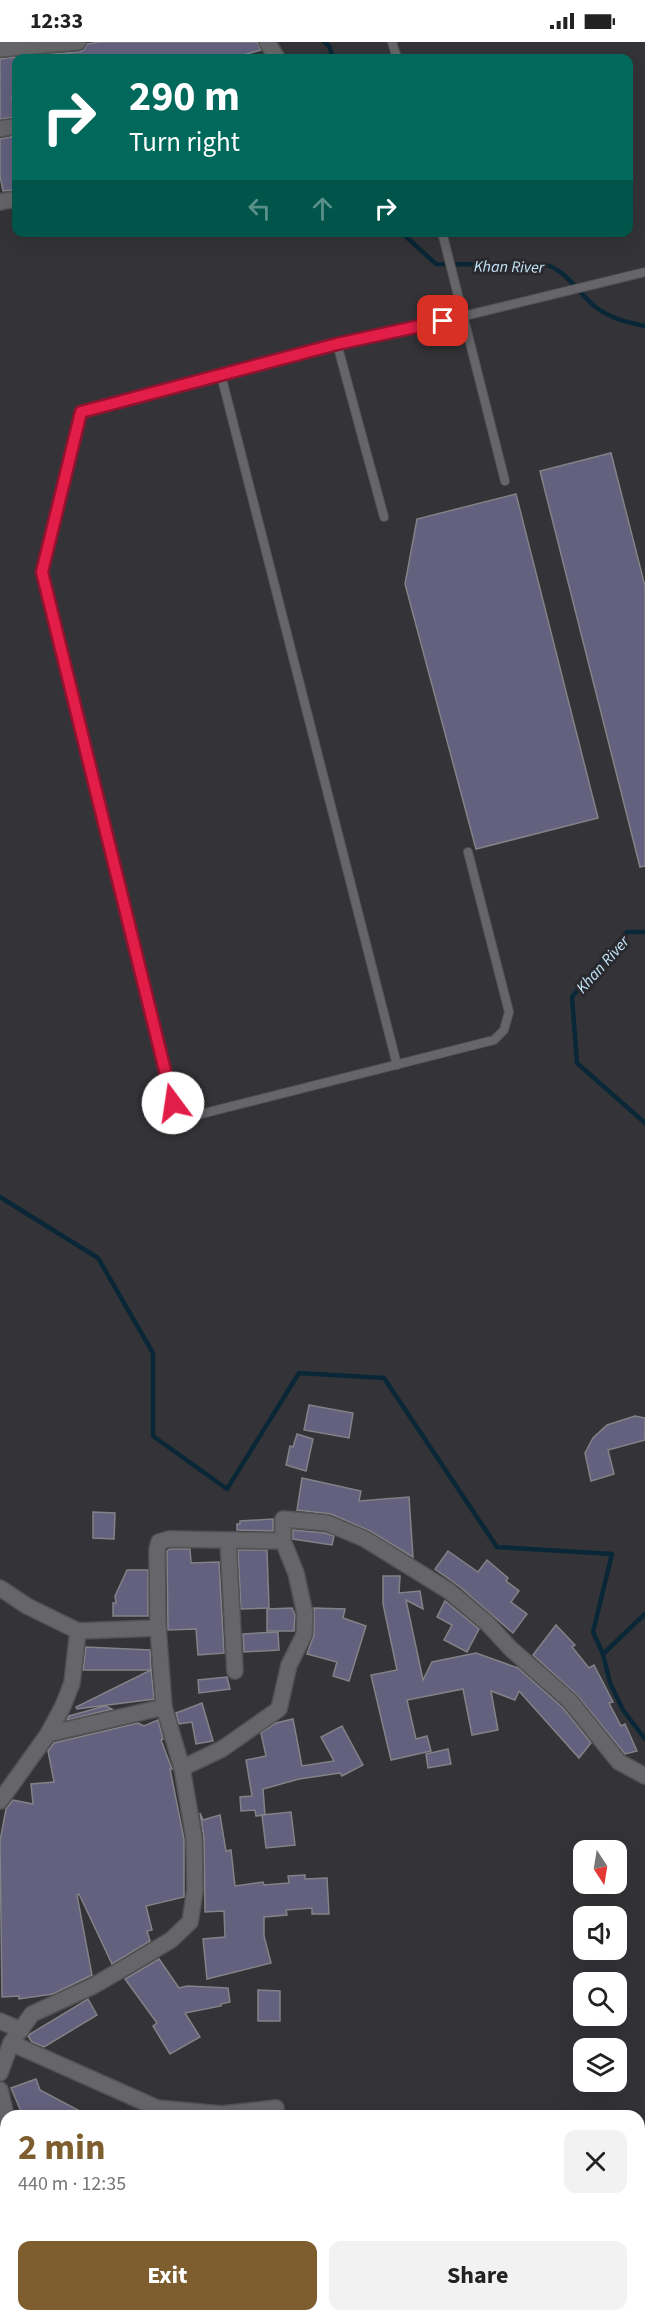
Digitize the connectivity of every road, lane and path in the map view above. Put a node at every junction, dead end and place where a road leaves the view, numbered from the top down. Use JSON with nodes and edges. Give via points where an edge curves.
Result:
{"nodes":[{"id":1,"x":78,"y":42,"type":"edge"},
{"id":2,"x":0,"y":49,"type":"edge"},
{"id":3,"x":443,"y":237,"type":"edge"},
{"id":4,"x":645,"y":272,"type":"edge"},
{"id":5,"x":464,"y":316,"type":"junction"},
{"id":6,"x":337,"y":344,"type":"junction"},
{"id":7,"x":221,"y":375,"type":"junction"},
{"id":8,"x":505,"y":482,"type":"dead end"},
{"id":9,"x":384,"y":517,"type":"dead end"},
{"id":10,"x":468,"y":852,"type":"dead end"},
{"id":11,"x":397,"y":1065,"type":"junction"},
{"id":12,"x":228,"y":1541,"type":"junction"},
{"id":13,"x":283,"y":1541,"type":"junction"},
{"id":14,"x":0,"y":1588,"type":"edge"},
{"id":15,"x":158,"y":1628,"type":"junction"},
{"id":16,"x":78,"y":1631,"type":"junction"},
{"id":17,"x":235,"y":1671,"type":"dead end"},
{"id":18,"x":164,"y":1707,"type":"junction"},
{"id":19,"x":48,"y":1734,"type":"junction"},
{"id":20,"x":182,"y":1768,"type":"junction"},
{"id":21,"x":645,"y":1776,"type":"edge"},
{"id":22,"x":0,"y":1802,"type":"edge"},
{"id":23,"x":0,"y":2021,"type":"edge"},
{"id":24,"x":21,"y":2030,"type":"junction"},
{"id":25,"x":9,"y":2047,"type":"junction"},
{"id":26,"x":0,"y":2073,"type":"edge"},
{"id":27,"x":0,"y":2090,"type":"edge"},
{"id":28,"x":276,"y":2108,"type":"dead end"},
{"id":29,"x":5,"y":2110,"type":"edge"},
{"id":30,"x":179,"y":2110,"type":"edge"},
{"id":31,"x":258,"y":2110,"type":"edge"}],
"edges":[{"from":1,"to":2,"type":"street"},
{"from":3,"to":5,"type":"lane"},
{"from":4,"to":5,"type":"lane"},
{"from":5,"to":6,"type":"lane"},
{"from":5,"to":8,"type":"lane"},
{"from":6,"to":7,"type":"lane"},
{"from":6,"to":9,"type":"lane"},
{"from":7,"to":11,"type":"lane"},
{"from":7,"to":11,"type":"lane","via":[[81,412],[42,572],[173,1103],[179,1115],[193,1116]]},
{"from":10,"to":11,"type":"lane","via":[[506,994],[509,1012],[504,1030],[494,1040]]},
{"from":12,"to":13,"type":"street"},
{"from":12,"to":15,"type":"street","via":[[159,1542]]},
{"from":12,"to":17,"type":"street"},
{"from":13,"to":20,"type":"street","via":[[297,1573],[305,1614],[304,1635],[289,1665],[279,1709],[222,1749]]},
{"from":13,"to":21,"type":"street","via":[[283,1519],[327,1523],[365,1539],[449,1591],[570,1701],[619,1762]]},
{"from":14,"to":16,"type":"street"},
{"from":15,"to":16,"type":"street"},
{"from":15,"to":18,"type":"street"},
{"from":16,"to":19,"type":"street","via":[[72,1683]]},
{"from":18,"to":19,"type":"street"},
{"from":18,"to":20,"type":"street"},
{"from":19,"to":22,"type":"street"},
{"from":20,"to":24,"type":"street","via":[[194,1838],[195,1890],[190,1922],[171,1940],[93,1986],[33,2014]]},
{"from":23,"to":24,"type":"street"},
{"from":24,"to":25,"type":"street"},
{"from":25,"to":26,"type":"street"},
{"from":25,"to":30,"type":"street","via":[[157,2108]]},
{"from":27,"to":29,"type":"street"},
{"from":28,"to":31,"type":"street"}]}
